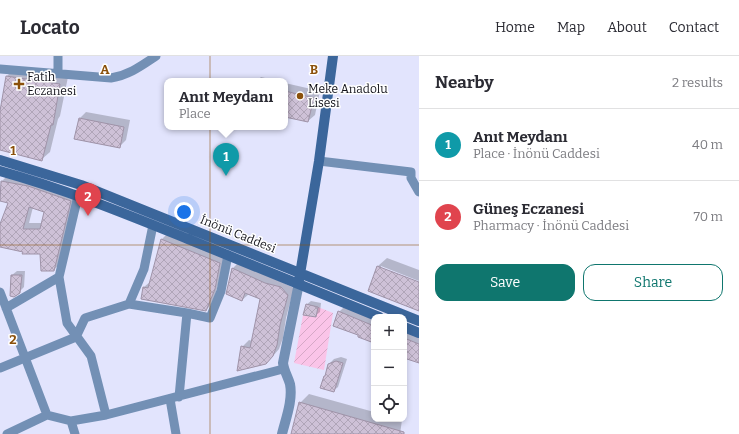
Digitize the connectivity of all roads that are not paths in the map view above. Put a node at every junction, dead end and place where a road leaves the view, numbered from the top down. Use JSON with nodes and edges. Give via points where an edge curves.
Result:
{"nodes":[{"id":1,"x":58,"y":56,"type":"edge"},
{"id":2,"x":156,"y":56,"type":"edge"},
{"id":3,"x":333,"y":56,"type":"edge"},
{"id":4,"x":0,"y":69,"type":"edge"},
{"id":5,"x":58,"y":73,"type":"junction"},
{"id":6,"x":0,"y":160,"type":"edge"},
{"id":7,"x":319,"y":161,"type":"junction"},
{"id":8,"x":0,"y":171,"type":"edge"},
{"id":9,"x":415,"y":172,"type":"edge"},
{"id":10,"x":419,"y":192,"type":"edge"},
{"id":11,"x":78,"y":196,"type":"junction"},
{"id":12,"x":153,"y":225,"type":"junction"},
{"id":13,"x":228,"y":255,"type":"junction"},
{"id":14,"x":301,"y":273,"type":"junction"},
{"id":15,"x":59,"y":277,"type":"junction"},
{"id":16,"x":299,"y":284,"type":"junction"},
{"id":17,"x":0,"y":292,"type":"edge"},
{"id":18,"x":129,"y":304,"type":"junction"},
{"id":19,"x":6,"y":308,"type":"junction"},
{"id":20,"x":186,"y":313,"type":"junction"},
{"id":21,"x":373,"y":314,"type":"edge"},
{"id":22,"x":419,"y":321,"type":"edge"},
{"id":23,"x":407,"y":328,"type":"edge"},
{"id":24,"x":419,"y":333,"type":"edge"},
{"id":25,"x":76,"y":337,"type":"junction"},
{"id":26,"x":24,"y":358,"type":"junction"},
{"id":27,"x":0,"y":368,"type":"edge"},
{"id":28,"x":283,"y":369,"type":"junction"},
{"id":29,"x":174,"y":398,"type":"junction"},
{"id":30,"x":47,"y":415,"type":"junction"},
{"id":31,"x":106,"y":415,"type":"junction"},
{"id":32,"x":70,"y":421,"type":"junction"},
{"id":33,"x":7,"y":434,"type":"edge"},
{"id":34,"x":75,"y":434,"type":"edge"},
{"id":35,"x":176,"y":434,"type":"edge"},
{"id":36,"x":282,"y":434,"type":"edge"}],
"edges":[{"from":1,"to":5,"type":"street"},
{"from":2,"to":5,"type":"street","via":[[132,72],[111,78]]},
{"from":3,"to":7,"type":"main road"},
{"from":4,"to":5,"type":"street"},
{"from":6,"to":14,"type":"main road","name":"İnönü Caddesi","via":[[81,185]]},
{"from":7,"to":9,"type":"street"},
{"from":7,"to":14,"type":"main road"},
{"from":8,"to":11,"type":"main road","name":"İnönü Caddesi"},
{"from":9,"to":10,"type":"street","via":[[411,178]]},
{"from":11,"to":12,"type":"main road","name":"İnönü Caddesi"},
{"from":11,"to":15,"type":"street"},
{"from":12,"to":13,"type":"main road","name":"İnönü Caddesi"},
{"from":12,"to":18,"type":"street","via":[[144,268]]},
{"from":13,"to":16,"type":"main road","name":"İnönü Caddesi"},
{"from":13,"to":20,"type":"street","via":[[221,291],[210,318]]},
{"from":14,"to":16,"type":"main road"},
{"from":14,"to":22,"type":"main road","name":"İnönü Caddesi"},
{"from":15,"to":19,"type":"street"},
{"from":15,"to":25,"type":"street","via":[[67,323]]},
{"from":16,"to":21,"type":"main road","name":"İnönü Caddesi"},
{"from":16,"to":28,"type":"street"},
{"from":17,"to":19,"type":"street"},
{"from":18,"to":20,"type":"street"},
{"from":18,"to":25,"type":"street","via":[[85,318]]},
{"from":19,"to":26,"type":"street"},
{"from":20,"to":29,"type":"street"},
{"from":23,"to":24,"type":"main road"},
{"from":25,"to":26,"type":"street"},
{"from":25,"to":31,"type":"street","via":[[91,356]]},
{"from":26,"to":27,"type":"street"},
{"from":26,"to":30,"type":"street"},
{"from":28,"to":29,"type":"street"},
{"from":28,"to":36,"type":"street","via":[[290,383],[291,392]]},
{"from":29,"to":31,"type":"street"},
{"from":29,"to":35,"type":"street"},
{"from":30,"to":32,"type":"street"},
{"from":30,"to":33,"type":"street"},
{"from":31,"to":32,"type":"street"},
{"from":32,"to":34,"type":"street"}]}
